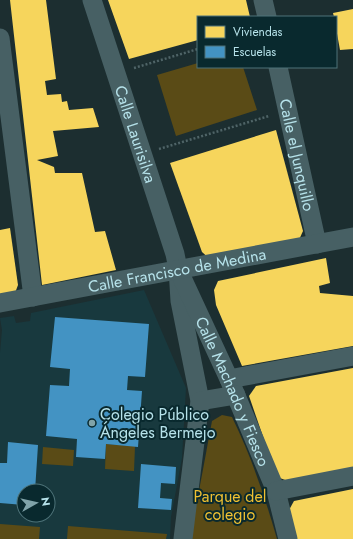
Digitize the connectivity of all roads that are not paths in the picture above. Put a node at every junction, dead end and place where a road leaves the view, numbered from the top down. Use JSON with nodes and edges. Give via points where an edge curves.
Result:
{"nodes":[{"id":1,"x":92,"y":0,"type":"edge"},
{"id":2,"x":263,"y":0,"type":"edge"},
{"id":3,"x":267,"y":16,"type":"edge"},
{"id":4,"x":0,"y":38,"type":"edge"},
{"id":5,"x":278,"y":68,"type":"edge"},
{"id":6,"x":353,"y":237,"type":"edge"},
{"id":7,"x":317,"y":244,"type":"junction"},
{"id":8,"x":178,"y":269,"type":"junction"},
{"id":9,"x":33,"y":297,"type":"junction"},
{"id":10,"x":0,"y":303,"type":"edge"},
{"id":11,"x":353,"y":356,"type":"edge"},
{"id":12,"x":233,"y":387,"type":"junction"},
{"id":13,"x":200,"y":402,"type":"junction"},
{"id":14,"x":353,"y":476,"type":"edge"},
{"id":15,"x":276,"y":491,"type":"junction"},
{"id":16,"x":183,"y":539,"type":"edge"},
{"id":17,"x":288,"y":539,"type":"edge"}],
"edges":[{"from":1,"to":8,"type":"street","name":"Calle Laurisilva"},
{"from":2,"to":3,"type":"street"},
{"from":4,"to":9,"type":"street"},
{"from":5,"to":7,"type":"street","name":"Calle el Junquillo"},
{"from":6,"to":7,"type":"street","name":"Calle Francisco de Medina"},
{"from":7,"to":8,"type":"street","name":"Calle Francisco de Medina"},
{"from":8,"to":9,"type":"street","name":"Calle Francisco de Medina"},
{"from":8,"to":12,"type":"street","name":"Calle Machado y Fiesco"},
{"from":8,"to":13,"type":"street","via":[[180,301]]},
{"from":9,"to":10,"type":"street","name":"Calle Francisco de Medina"},
{"from":11,"to":12,"type":"street"},
{"from":12,"to":13,"type":"street"},
{"from":12,"to":15,"type":"street","name":"Calle Machado y Fiesco"},
{"from":13,"to":16,"type":"street"},
{"from":14,"to":15,"type":"street"},
{"from":15,"to":17,"type":"street","name":"Calle Machado y Fiesco"}]}
